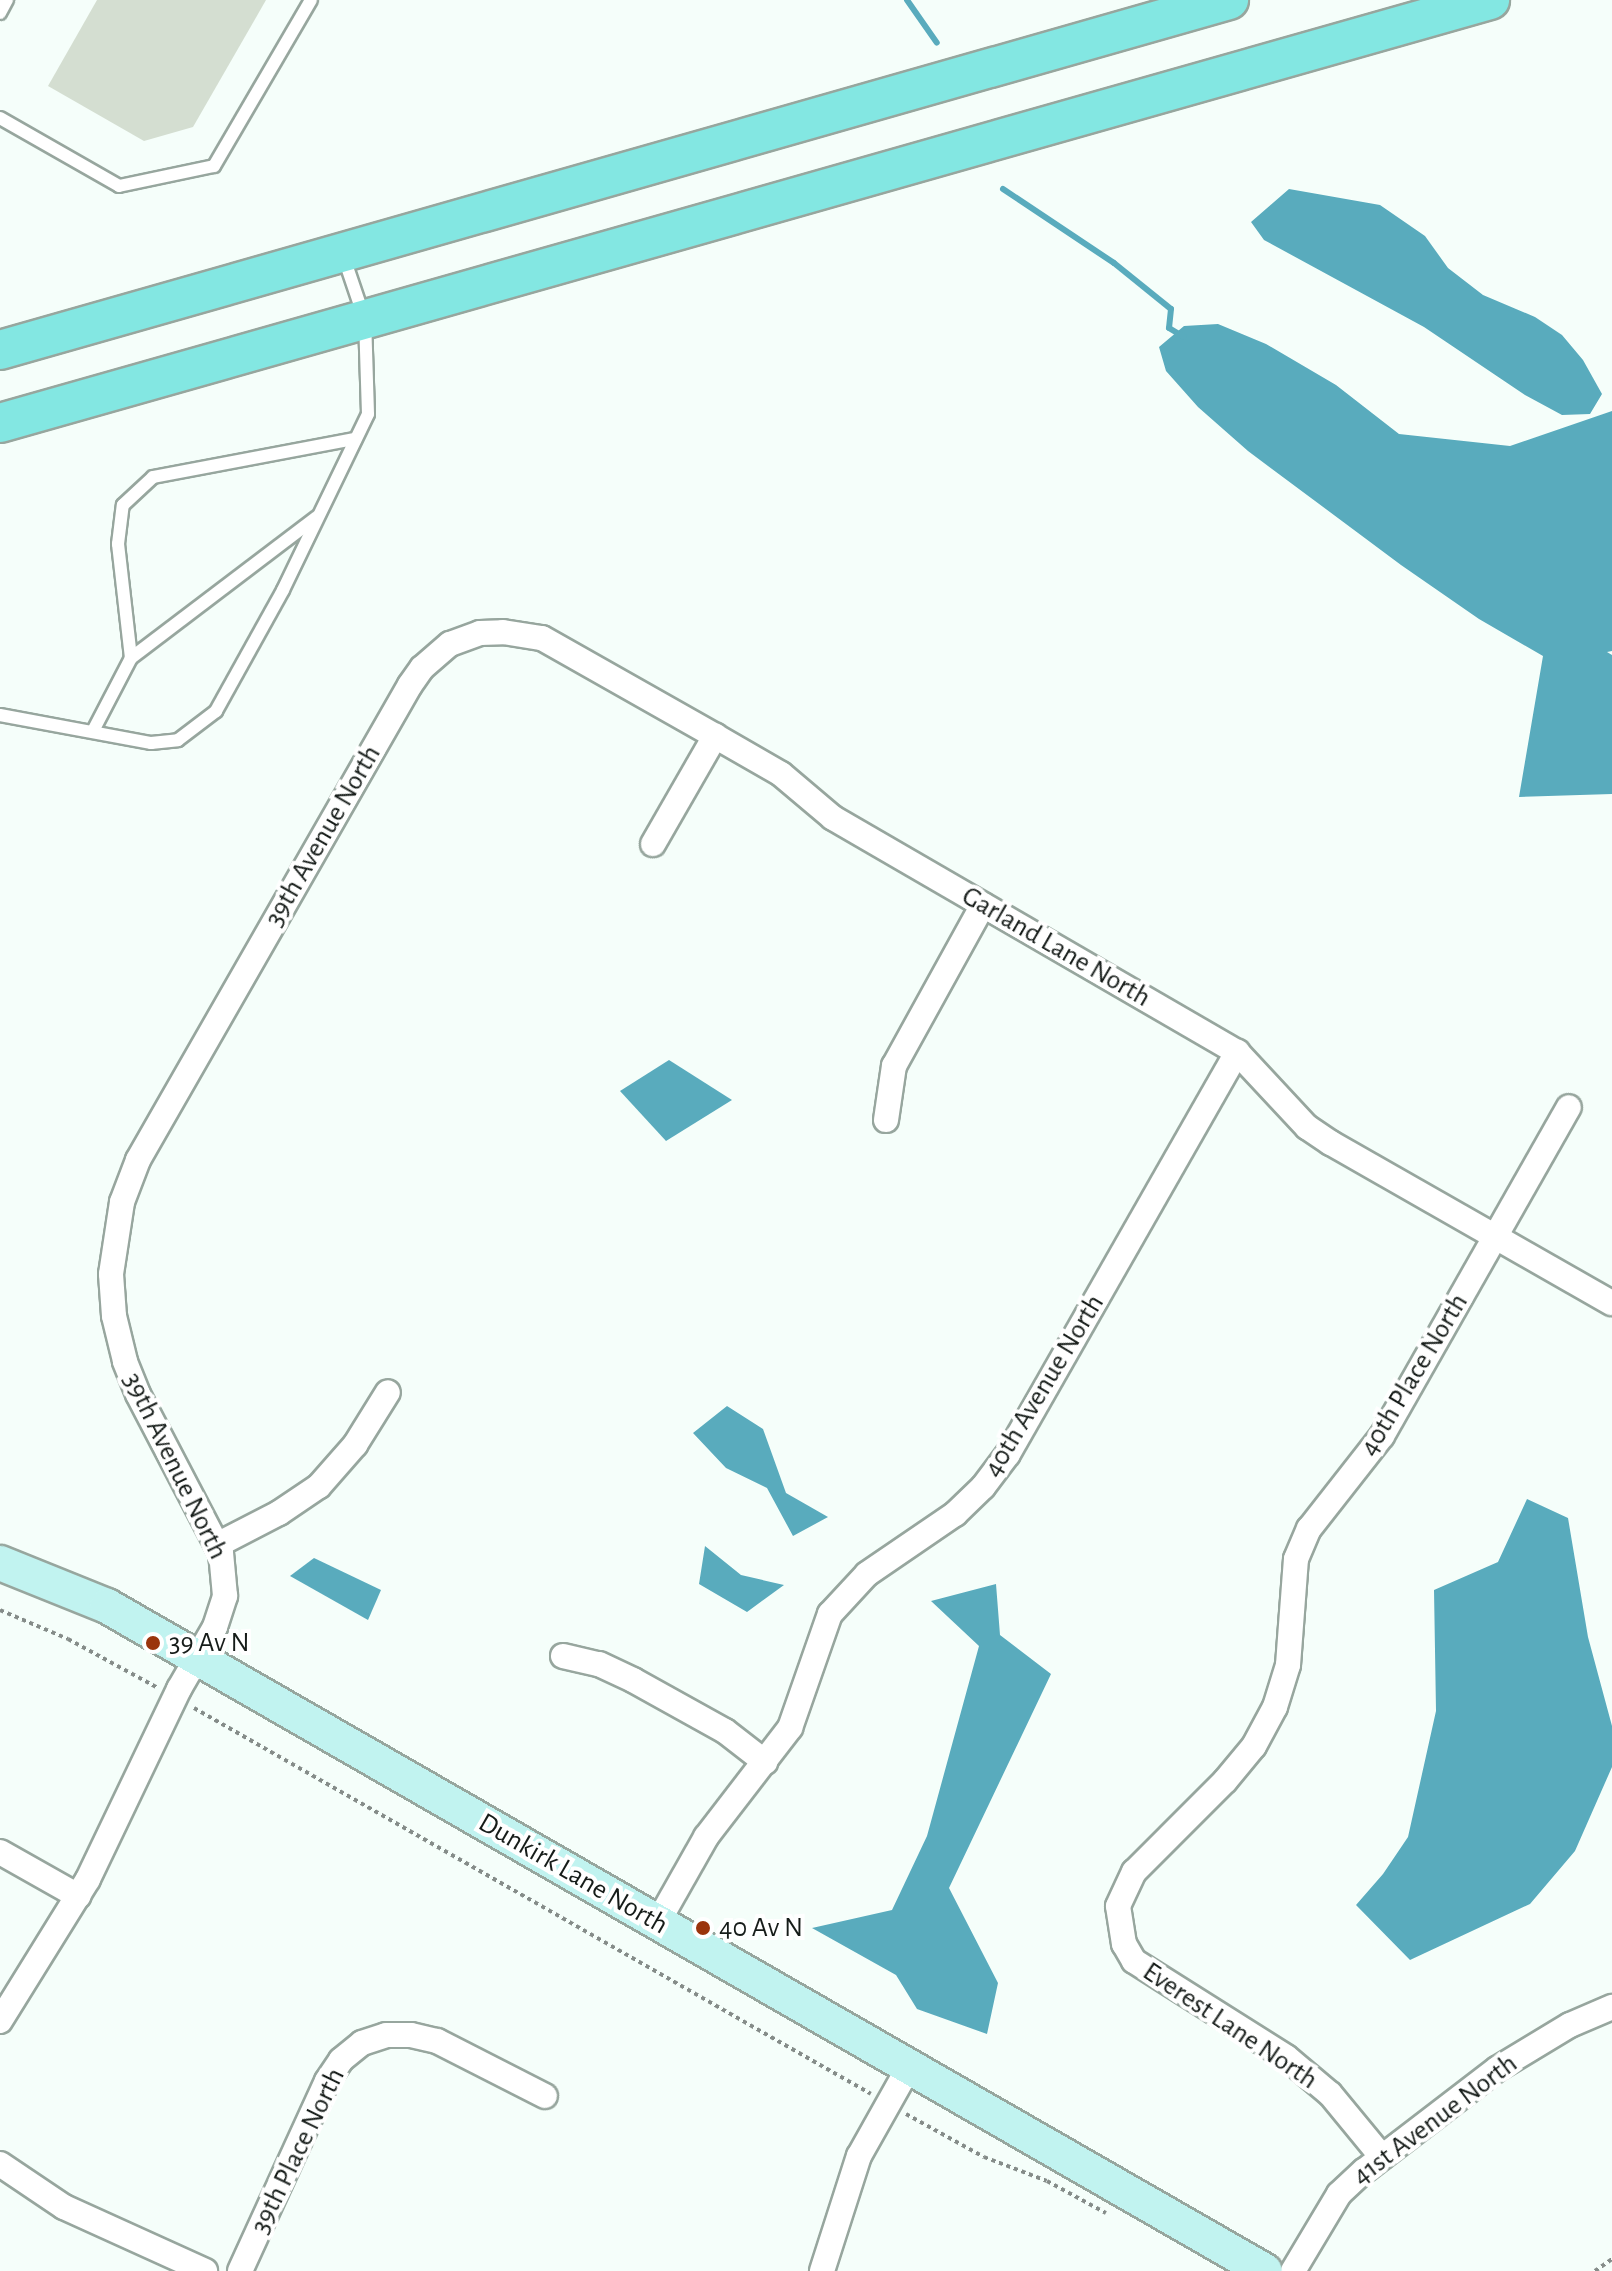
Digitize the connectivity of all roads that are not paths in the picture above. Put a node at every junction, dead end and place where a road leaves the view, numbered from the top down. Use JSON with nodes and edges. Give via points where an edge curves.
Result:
{"nodes":[{"id":1,"x":7,"y":0,"type":"edge"},
{"id":2,"x":311,"y":0,"type":"edge"},
{"id":3,"x":1229,"y":0,"type":"edge"},
{"id":4,"x":1490,"y":0,"type":"edge"},
{"id":5,"x":0,"y":13,"type":"edge"},
{"id":6,"x":0,"y":118,"type":"edge"},
{"id":7,"x":342,"y":253,"type":"junction"},
{"id":8,"x":365,"y":320,"type":"junction"},
{"id":9,"x":0,"y":350,"type":"edge"},
{"id":10,"x":0,"y":423,"type":"edge"},
{"id":11,"x":355,"y":439,"type":"junction"},
{"id":12,"x":319,"y":515,"type":"junction"},
{"id":13,"x":480,"y":633,"type":"joint"},
{"id":14,"x":131,"y":658,"type":"junction"},
{"id":15,"x":0,"y":715,"type":"edge"},
{"id":16,"x":93,"y":731,"type":"junction"},
{"id":17,"x":715,"y":736,"type":"junction"},
{"id":18,"x":653,"y":844,"type":"dead end"},
{"id":19,"x":983,"y":905,"type":"junction"},
{"id":20,"x":1237,"y":1052,"type":"junction"},
{"id":21,"x":1569,"y":1107,"type":"dead end"},
{"id":22,"x":886,"y":1120,"type":"dead end"},
{"id":23,"x":1495,"y":1237,"type":"junction"},
{"id":24,"x":1612,"y":1303,"type":"edge"},
{"id":25,"x":388,"y":1392,"type":"dead end"},
{"id":26,"x":217,"y":1545,"type":"junction"},
{"id":27,"x":0,"y":1563,"type":"edge"},
{"id":28,"x":563,"y":1656,"type":"dead end"},
{"id":29,"x":196,"y":1658,"type":"junction"},
{"id":30,"x":765,"y":1762,"type":"junction"},
{"id":31,"x":0,"y":1852,"type":"edge"},
{"id":32,"x":78,"y":1896,"type":"junction"},
{"id":33,"x":658,"y":1922,"type":"junction"},
{"id":34,"x":1119,"y":1925,"type":"joint"},
{"id":35,"x":1612,"y":2007,"type":"edge"},
{"id":36,"x":0,"y":2021,"type":"edge"},
{"id":37,"x":909,"y":2067,"type":"junction"},
{"id":38,"x":545,"y":2096,"type":"dead end"},
{"id":39,"x":1382,"y":2157,"type":"junction"},
{"id":40,"x":0,"y":2164,"type":"edge"},
{"id":41,"x":205,"y":2271,"type":"edge"},
{"id":42,"x":240,"y":2271,"type":"edge"},
{"id":43,"x":822,"y":2271,"type":"edge"},
{"id":44,"x":1265,"y":2271,"type":"edge"},
{"id":45,"x":1293,"y":2271,"type":"edge"}],
"edges":[{"from":1,"to":5,"type":"lane"},
{"from":2,"to":6,"type":"lane","via":[[214,166],[119,186]]},
{"from":3,"to":7,"type":"main road"},
{"from":4,"to":8,"type":"main road"},
{"from":7,"to":8,"type":"lane"},
{"from":7,"to":9,"type":"main road"},
{"from":8,"to":10,"type":"main road"},
{"from":8,"to":11,"type":"lane","via":[[368,414]]},
{"from":11,"to":12,"type":"lane"},
{"from":11,"to":14,"type":"lane","via":[[153,477],[123,505],[118,544]]},
{"from":12,"to":14,"type":"lane"},
{"from":12,"to":16,"type":"lane","via":[[216,711],[178,740],[151,743]]},
{"from":13,"to":17,"type":"street","name":"Garland Lane North","via":[[542,638]]},
{"from":13,"to":26,"type":"street","name":"39th Avenue North","via":[[438,652],[410,685],[138,1160],[122,1202],[111,1274],[125,1361]]},
{"from":14,"to":16,"type":"lane"},
{"from":15,"to":16,"type":"lane"},
{"from":17,"to":18,"type":"street"},
{"from":17,"to":19,"type":"street","name":"Garland Lane North","via":[[781,774],[833,818]]},
{"from":19,"to":20,"type":"street","name":"Garland Lane North"},
{"from":19,"to":22,"type":"street","via":[[894,1066]]},
{"from":20,"to":23,"type":"street","name":"Garland Lane North","via":[[1307,1127]]},
{"from":20,"to":30,"type":"street","name":"40th Avenue North","via":[[1008,1454],[955,1514],[867,1574],[830,1614],[790,1728]]},
{"from":21,"to":23,"type":"street","name":"40th Place North"},
{"from":23,"to":24,"type":"street","name":"Garland Lane North"},
{"from":23,"to":34,"type":"street","name":"40th Place North","via":[[1382,1436],[1309,1529],[1296,1559],[1288,1665],[1275,1707],[1254,1746],[1134,1872],[1118,1906]]},
{"from":25,"to":26,"type":"street","via":[[355,1445],[319,1486]]},
{"from":26,"to":29,"type":"street","name":"39th Avenue North","via":[[225,1596]]},
{"from":27,"to":29,"type":"street","name":"Dunkirk Lane North","via":[[107,1606]]},
{"from":28,"to":30,"type":"street","via":[[599,1664],[633,1680],[725,1731]]},
{"from":29,"to":32,"type":"street","name":"39th Avenue North"},
{"from":29,"to":33,"type":"street","name":"Dunkirk Lane North"},
{"from":30,"to":33,"type":"street","name":"40th Avenue North","via":[[706,1837]]},
{"from":31,"to":32,"type":"street"},
{"from":32,"to":36,"type":"street","name":"39th Avenue North"},
{"from":33,"to":37,"type":"street","name":"Dunkirk Lane North"},
{"from":34,"to":39,"type":"street","name":"Everest Lane North","via":[[1134,1961],[1286,2057],[1330,2094]]},
{"from":35,"to":39,"type":"street","name":"41st Avenue North","via":[[1532,2046]]},
{"from":37,"to":43,"type":"street","via":[[859,2156]]},
{"from":37,"to":44,"type":"street","name":"Dunkirk Lane North"},
{"from":38,"to":42,"type":"street","name":"39th Place North","via":[[437,2041],[386,2035],[362,2043],[327,2081]]},
{"from":39,"to":45,"type":"street","name":"41st Avenue North","via":[[1339,2194]]},
{"from":40,"to":41,"type":"street","via":[[64,2207]]}]}
